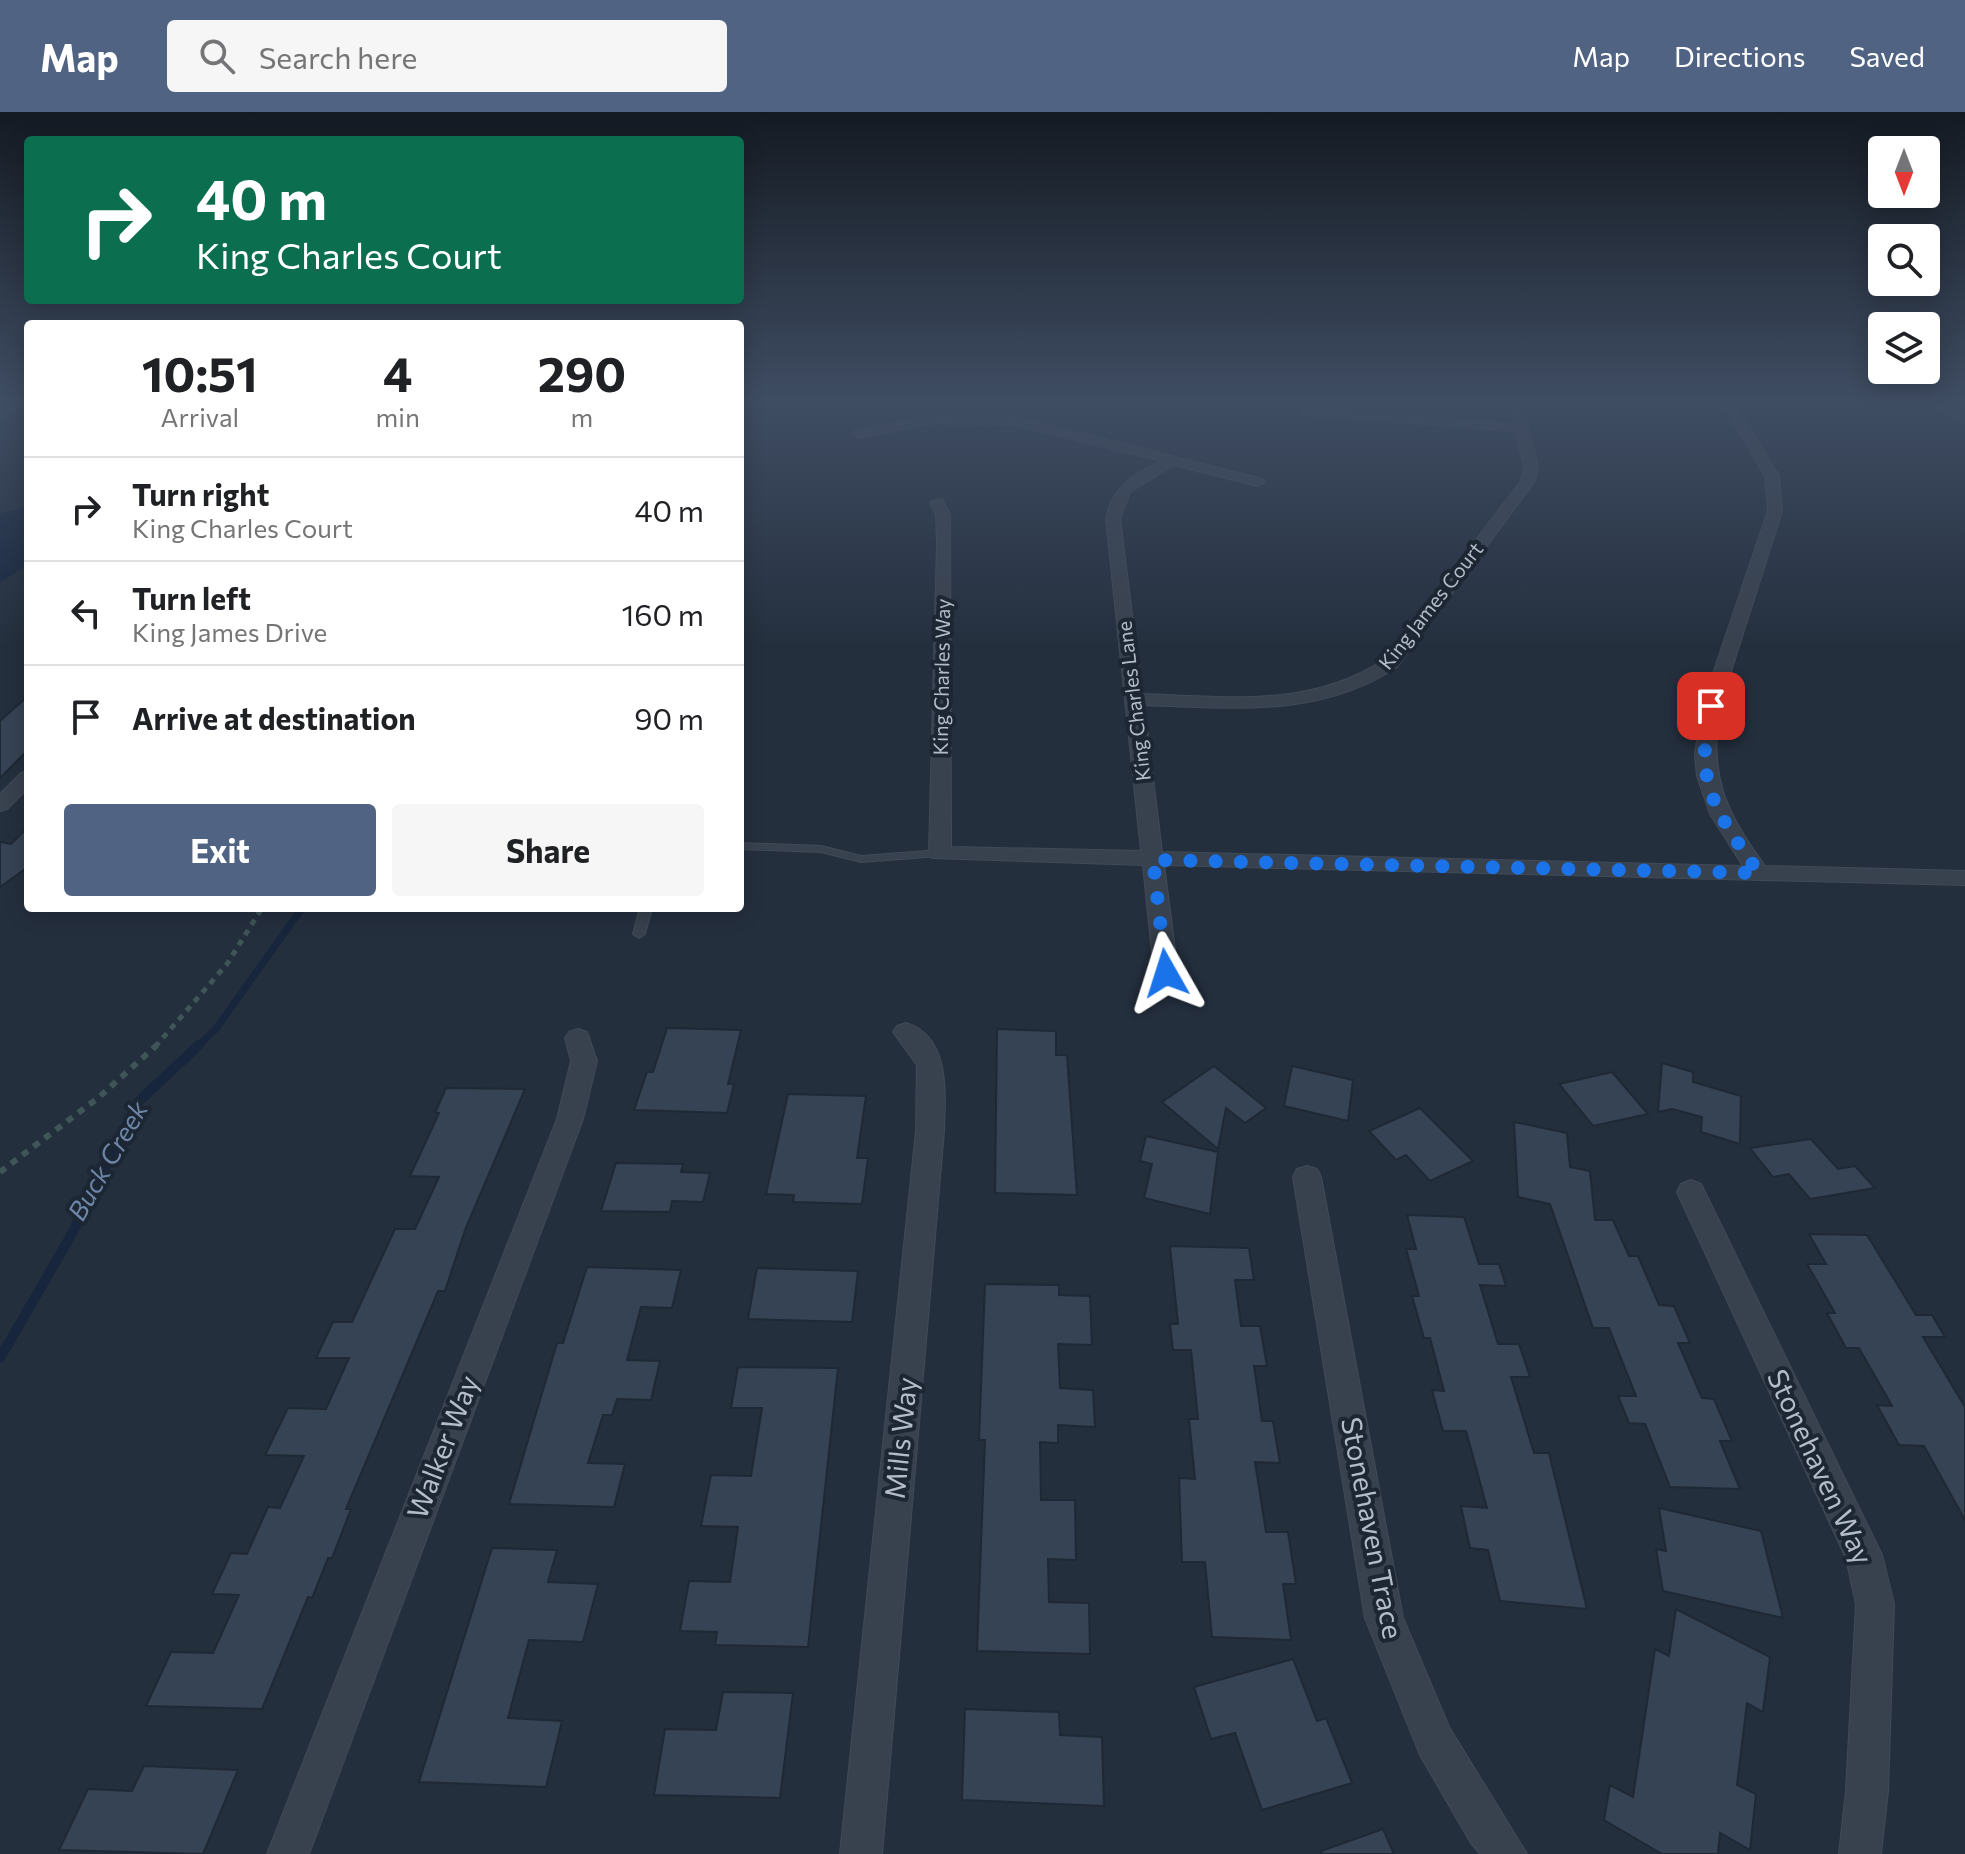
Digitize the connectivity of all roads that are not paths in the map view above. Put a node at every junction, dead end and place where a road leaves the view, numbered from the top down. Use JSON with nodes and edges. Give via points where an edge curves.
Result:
{"nodes":[{"id":1,"x":1131,"y":484,"type":"edge"},
{"id":2,"x":1526,"y":484,"type":"edge"},
{"id":3,"x":1773,"y":484,"type":"edge"},
{"id":4,"x":937,"y":502,"type":"dead end"},
{"id":5,"x":1134,"y":699,"type":"junction"},
{"id":6,"x":24,"y":781,"type":"edge"},
{"id":7,"x":0,"y":805,"type":"edge"},
{"id":8,"x":744,"y":846,"type":"edge"},
{"id":9,"x":940,"y":853,"type":"junction"},
{"id":10,"x":1153,"y":860,"type":"junction"},
{"id":11,"x":1759,"y":873,"type":"junction"},
{"id":12,"x":1965,"y":878,"type":"edge"},
{"id":13,"x":645,"y":912,"type":"edge"},
{"id":14,"x":639,"y":934,"type":"dead end"},
{"id":15,"x":1166,"y":973,"type":"dead end"},
{"id":16,"x":906,"y":1032,"type":"dead end"},
{"id":17,"x":578,"y":1038,"type":"dead end"},
{"id":18,"x":1307,"y":1177,"type":"dead end"},
{"id":19,"x":1691,"y":1192,"type":"dead end"},
{"id":20,"x":288,"y":1854,"type":"edge"},
{"id":21,"x":861,"y":1854,"type":"edge"},
{"id":22,"x":1506,"y":1854,"type":"edge"},
{"id":23,"x":1860,"y":1854,"type":"edge"}],
"edges":[{"from":1,"to":5,"type":"street","name":"King Charles Lane","via":[[1113,503]]},
{"from":2,"to":5,"type":"street","name":"King James Court","via":[[1379,673],[1351,688],[1306,698]]},
{"from":3,"to":11,"type":"street","via":[[1775,511],[1703,738],[1703,764],[1720,813]]},
{"from":4,"to":9,"type":"street","name":"King Charles Way","via":[[944,544]]},
{"from":5,"to":10,"type":"street","name":"King Charles Lane"},
{"from":6,"to":7,"type":"street"},
{"from":8,"to":9,"type":"lane","via":[[821,849],[861,859]]},
{"from":9,"to":10,"type":"street"},
{"from":10,"to":11,"type":"street"},
{"from":10,"to":15,"type":"street","name":"King Charles Lane"},
{"from":11,"to":12,"type":"street"},
{"from":13,"to":14,"type":"lane"},
{"from":16,"to":21,"type":"street","name":"Mills Way","via":[[928,1055],[931,1067],[930,1131]]},
{"from":17,"to":20,"type":"street","name":"Walker Way","via":[[584,1061],[570,1119]]},
{"from":18,"to":22,"type":"street","name":"Stonehaven Trace","via":[[1384,1618],[1404,1678],[1472,1807]]},
{"from":19,"to":23,"type":"street","name":"Stonehaven Way","via":[[1871,1578],[1875,1619]]}]}
